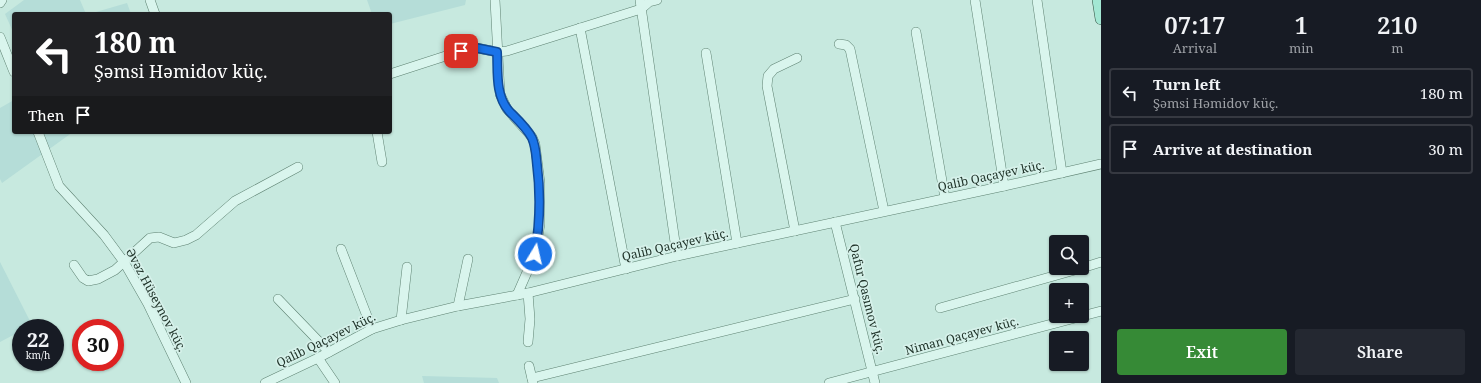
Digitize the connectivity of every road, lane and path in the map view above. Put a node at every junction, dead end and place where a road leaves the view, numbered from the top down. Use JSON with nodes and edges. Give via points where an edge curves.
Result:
{"nodes":[{"id":1,"x":2,"y":0,"type":"edge"},
{"id":2,"x":150,"y":0,"type":"edge"},
{"id":3,"x":495,"y":0,"type":"edge"},
{"id":4,"x":657,"y":0,"type":"edge"},
{"id":5,"x":975,"y":0,"type":"edge"},
{"id":6,"x":1037,"y":0,"type":"edge"},
{"id":7,"x":1098,"y":0,"type":"edge"},
{"id":8,"x":0,"y":3,"type":"edge"},
{"id":9,"x":640,"y":4,"type":"edge"},
{"id":10,"x":154,"y":12,"type":"edge"},
{"id":11,"x":1101,"y":19,"type":"edge"},
{"id":12,"x":580,"y":28,"type":"junction"},
{"id":13,"x":916,"y":32,"type":"dead end"},
{"id":14,"x":0,"y":37,"type":"edge"},
{"id":15,"x":839,"y":44,"type":"dead end"},
{"id":16,"x":497,"y":52,"type":"junction"},
{"id":17,"x":706,"y":53,"type":"dead end"},
{"id":18,"x":796,"y":58,"type":"dead end"},
{"id":19,"x":12,"y":67,"type":"edge"},
{"id":20,"x":392,"y":73,"type":"edge"},
{"id":21,"x":39,"y":134,"type":"edge"},
{"id":22,"x":377,"y":134,"type":"edge"},
{"id":23,"x":382,"y":162,"type":"dead end"},
{"id":24,"x":1101,"y":164,"type":"edge"},
{"id":25,"x":298,"y":167,"type":"dead end"},
{"id":26,"x":1062,"y":173,"type":"junction"},
{"id":27,"x":1004,"y":186,"type":"junction"},
{"id":28,"x":945,"y":198,"type":"junction"},
{"id":29,"x":884,"y":211,"type":"junction"},
{"id":30,"x":835,"y":222,"type":"junction"},
{"id":31,"x":795,"y":231,"type":"junction"},
{"id":32,"x":738,"y":243,"type":"junction"},
{"id":33,"x":341,"y":249,"type":"dead end"},
{"id":34,"x":677,"y":256,"type":"junction"},
{"id":35,"x":468,"y":259,"type":"dead end"},
{"id":36,"x":124,"y":262,"type":"junction"},
{"id":37,"x":1101,"y":262,"type":"edge"},
{"id":38,"x":74,"y":265,"type":"dead end"},
{"id":39,"x":1089,"y":266,"type":"edge"},
{"id":40,"x":408,"y":267,"type":"dead end"},
{"id":41,"x":626,"y":269,"type":"junction"},
{"id":42,"x":1057,"y":275,"type":"edge"},
{"id":43,"x":528,"y":294,"type":"junction"},
{"id":44,"x":517,"y":295,"type":"junction"},
{"id":45,"x":278,"y":298,"type":"dead end"},
{"id":46,"x":854,"y":298,"type":"junction"},
{"id":47,"x":458,"y":306,"type":"junction"},
{"id":48,"x":940,"y":308,"type":"dead end"},
{"id":49,"x":1101,"y":311,"type":"edge"},
{"id":50,"x":401,"y":320,"type":"junction"},
{"id":51,"x":372,"y":329,"type":"junction"},
{"id":52,"x":528,"y":342,"type":"dead end"},
{"id":53,"x":329,"y":352,"type":"junction"},
{"id":54,"x":318,"y":358,"type":"junction"},
{"id":55,"x":529,"y":366,"type":"dead end"},
{"id":56,"x":873,"y":372,"type":"junction"},
{"id":57,"x":533,"y":380,"type":"edge"},
{"id":58,"x":186,"y":383,"type":"edge"},
{"id":59,"x":265,"y":383,"type":"edge"},
{"id":60,"x":335,"y":383,"type":"edge"},
{"id":61,"x":829,"y":383,"type":"edge"},
{"id":62,"x":876,"y":383,"type":"edge"}],
"edges":[{"from":1,"to":8,"type":"street"},
{"from":2,"to":10,"type":"street"},
{"from":3,"to":16,"type":"street"},
{"from":4,"to":9,"type":"street"},
{"from":5,"to":27,"type":"street"},
{"from":6,"to":26,"type":"street"},
{"from":7,"to":11,"type":"main road"},
{"from":9,"to":12,"type":"street"},
{"from":9,"to":34,"type":"street"},
{"from":12,"to":16,"type":"street"},
{"from":12,"to":41,"type":"street"},
{"from":13,"to":28,"type":"street"},
{"from":14,"to":19,"type":"street"},
{"from":15,"to":29,"type":"street","via":[[850,49]]},
{"from":16,"to":20,"type":"street","via":[[477,48],[461,51]]},
{"from":16,"to":44,"type":"street","via":[[502,100],[532,137],[540,183],[540,224],[535,254]]},
{"from":17,"to":32,"type":"street"},
{"from":18,"to":31,"type":"street","via":[[774,69],[768,76],[767,86]]},
{"from":21,"to":36,"type":"street","name":"Əvəz Hüseynov küç.","via":[[59,186],[104,235]]},
{"from":22,"to":23,"type":"street"},
{"from":24,"to":26,"type":"street","name":"Qalib Qaçayev küç."},
{"from":25,"to":36,"type":"street","via":[[235,201],[202,230],[186,240],[174,243],[159,237],[150,238]]},
{"from":26,"to":27,"type":"street","name":"Qalib Qaçayev küç."},
{"from":27,"to":28,"type":"street","name":"Qalib Qaçayev küç."},
{"from":28,"to":29,"type":"street","name":"Qalib Qaçayev küç."},
{"from":29,"to":30,"type":"street","name":"Qalib Qaçayev küç."},
{"from":30,"to":31,"type":"street","name":"Qalib Qaçayev küç."},
{"from":30,"to":46,"type":"street","name":"Qafur Qasımov küç."},
{"from":31,"to":32,"type":"street","name":"Qalib Qaçayev küç."},
{"from":32,"to":34,"type":"street","name":"Qalib Qaçayev küç."},
{"from":33,"to":51,"type":"street"},
{"from":34,"to":41,"type":"street","name":"Qalib Qaçayev küç."},
{"from":35,"to":47,"type":"street"},
{"from":36,"to":38,"type":"street","via":[[98,279],[88,281]]},
{"from":36,"to":58,"type":"street","name":"Əvəz Hüseynov küç.","via":[[148,304]]},
{"from":37,"to":39,"type":"street"},
{"from":40,"to":50,"type":"street"},
{"from":41,"to":43,"type":"street","name":"Qalib Qaçayev küç."},
{"from":42,"to":48,"type":"street"},
{"from":43,"to":44,"type":"street","name":"Qalib Qaçayev küç."},
{"from":43,"to":52,"type":"street"},
{"from":44,"to":47,"type":"street","name":"Qalib Qaçayev küç."},
{"from":45,"to":53,"type":"street"},
{"from":46,"to":56,"type":"street","name":"Qafur Qasımov küç."},
{"from":46,"to":57,"type":"street"},
{"from":47,"to":50,"type":"street","name":"Qalib Qaçayev küç."},
{"from":49,"to":56,"type":"street","name":"Niman Qaçayev küç."},
{"from":50,"to":51,"type":"street","name":"Qalib Qaçayev küç."},
{"from":51,"to":53,"type":"street","name":"Qalib Qaçayev küç."},
{"from":53,"to":54,"type":"street","name":"Qalib Qaçayev küç."},
{"from":54,"to":59,"type":"street","name":"Qalib Qaçayev küç."},
{"from":54,"to":60,"type":"street"},
{"from":55,"to":57,"type":"street"},
{"from":56,"to":61,"type":"street","name":"Niman Qaçayev küç."},
{"from":56,"to":62,"type":"street","name":"Qafur Qasımov küç."}]}
